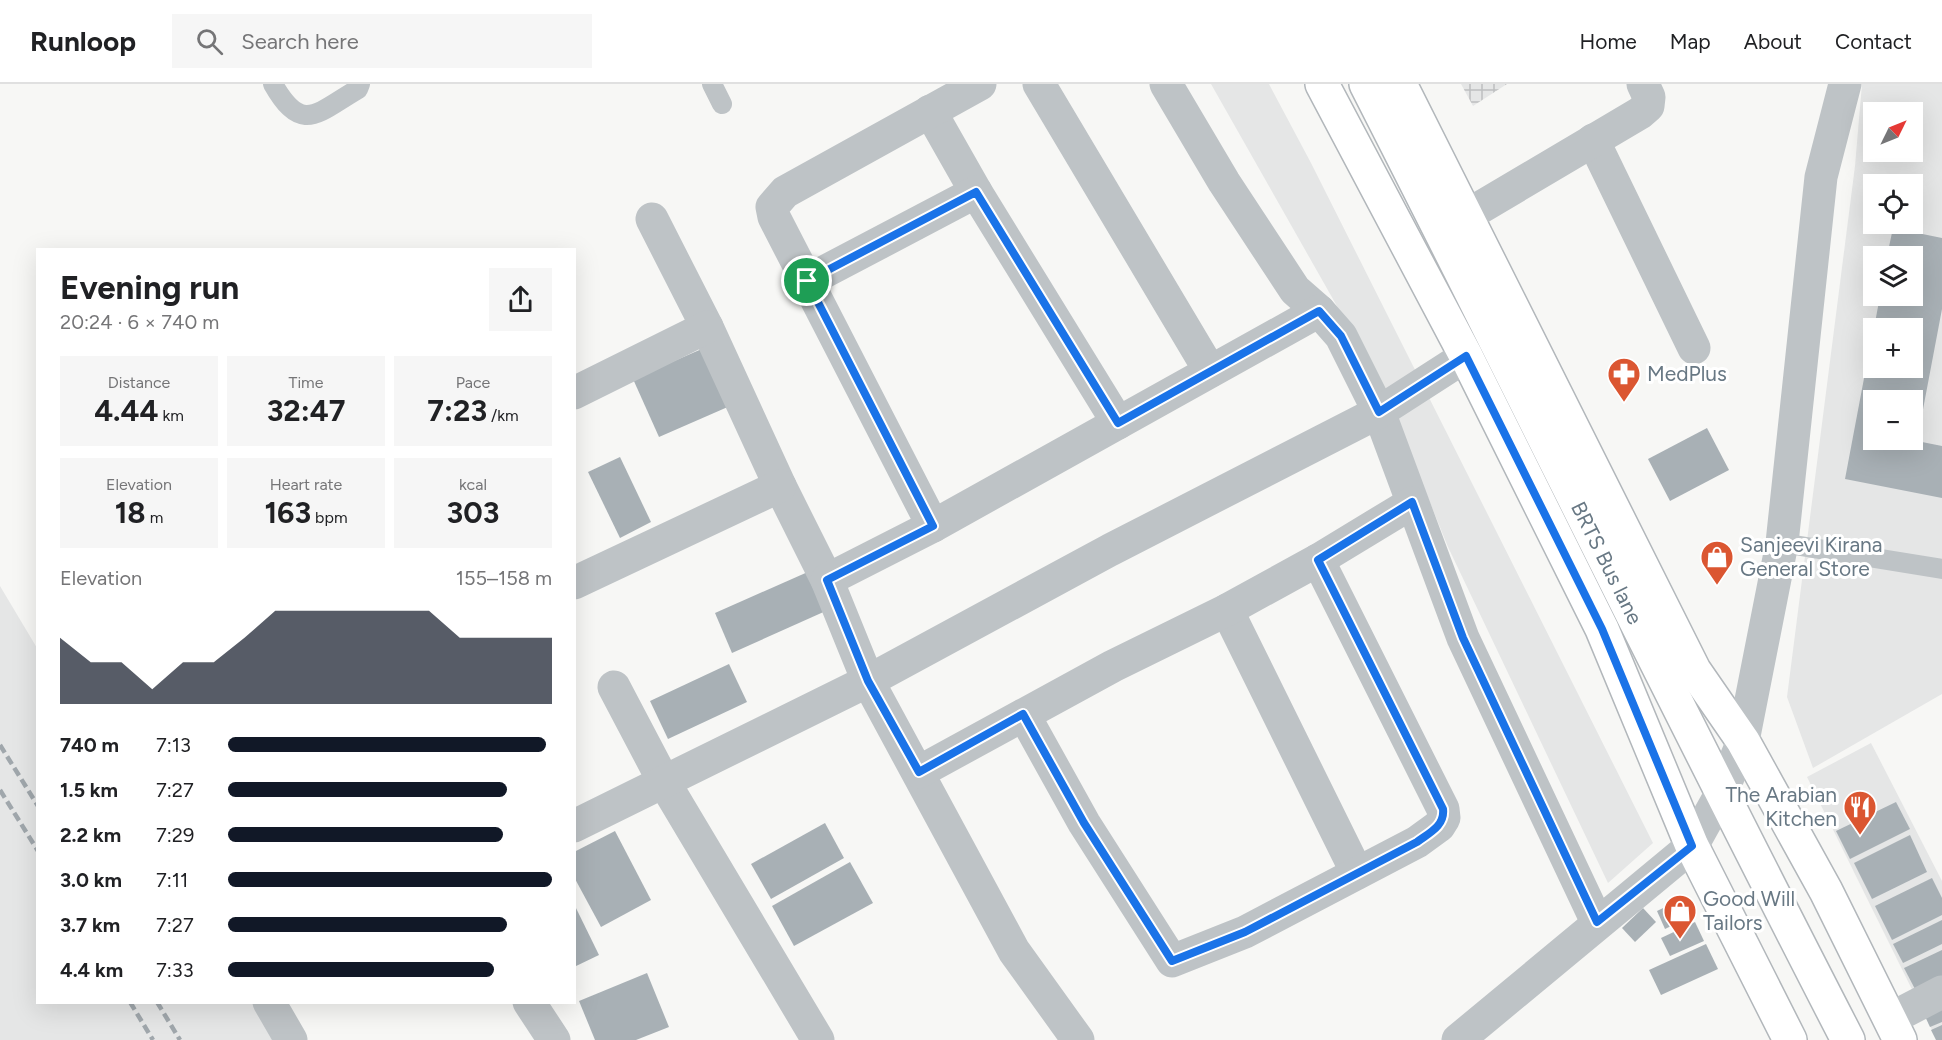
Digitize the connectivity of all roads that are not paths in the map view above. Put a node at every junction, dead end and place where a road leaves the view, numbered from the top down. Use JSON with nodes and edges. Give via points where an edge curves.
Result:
{"nodes":[{"id":1,"x":273,"y":84,"type":"edge"},
{"id":2,"x":360,"y":84,"type":"edge"},
{"id":3,"x":712,"y":84,"type":"edge"},
{"id":4,"x":980,"y":84,"type":"edge"},
{"id":5,"x":1039,"y":84,"type":"edge"},
{"id":6,"x":1166,"y":84,"type":"edge"},
{"id":7,"x":1322,"y":84,"type":"edge"},
{"id":8,"x":1366,"y":84,"type":"edge"},
{"id":9,"x":1400,"y":84,"type":"edge"},
{"id":10,"x":1643,"y":84,"type":"edge"},
{"id":11,"x":1845,"y":84,"type":"edge"},
{"id":12,"x":722,"y":104,"type":"dead end"},
{"id":13,"x":930,"y":111,"type":"junction"},
{"id":14,"x":1593,"y":140,"type":"junction"},
{"id":15,"x":976,"y":192,"type":"junction"},
{"id":16,"x":1466,"y":216,"type":"junction"},
{"id":17,"x":652,"y":219,"type":"dead end"},
{"id":18,"x":807,"y":281,"type":"junction"},
{"id":19,"x":1319,"y":311,"type":"junction"},
{"id":20,"x":707,"y":327,"type":"junction"},
{"id":21,"x":1694,"y":348,"type":"dead end"},
{"id":22,"x":1466,"y":356,"type":"junction"},
{"id":23,"x":1210,"y":371,"type":"junction"},
{"id":24,"x":576,"y":392,"type":"edge"},
{"id":25,"x":1379,"y":412,"type":"junction"},
{"id":26,"x":1118,"y":423,"type":"junction"},
{"id":27,"x":780,"y":486,"type":"junction"},
{"id":28,"x":1412,"y":502,"type":"junction"},
{"id":29,"x":933,"y":526,"type":"junction"},
{"id":30,"x":1782,"y":543,"type":"junction"},
{"id":31,"x":1318,"y":560,"type":"junction"},
{"id":32,"x":1942,"y":569,"type":"edge"},
{"id":33,"x":827,"y":580,"type":"junction"},
{"id":34,"x":576,"y":583,"type":"edge"},
{"id":35,"x":1227,"y":610,"type":"junction"},
{"id":36,"x":868,"y":681,"type":"junction"},
{"id":37,"x":614,"y":687,"type":"dead end"},
{"id":38,"x":1023,"y":714,"type":"junction"},
{"id":39,"x":1743,"y":741,"type":"junction"},
{"id":40,"x":919,"y":772,"type":"junction"},
{"id":41,"x":664,"y":782,"type":"junction"},
{"id":42,"x":1722,"y":792,"type":"junction"},
{"id":43,"x":576,"y":825,"type":"edge"},
{"id":44,"x":1692,"y":846,"type":"junction"},
{"id":45,"x":1357,"y":873,"type":"junction"},
{"id":46,"x":1597,"y":922,"type":"junction"},
{"id":47,"x":1942,"y":993,"type":"edge"},
{"id":48,"x":270,"y":1004,"type":"edge"},
{"id":49,"x":530,"y":1004,"type":"edge"},
{"id":50,"x":1895,"y":1030,"type":"edge"},
{"id":51,"x":291,"y":1040,"type":"edge"},
{"id":52,"x":554,"y":1040,"type":"edge"},
{"id":53,"x":818,"y":1040,"type":"edge"},
{"id":54,"x":1078,"y":1040,"type":"edge"},
{"id":55,"x":1458,"y":1040,"type":"edge"},
{"id":56,"x":1790,"y":1040,"type":"edge"},
{"id":57,"x":1848,"y":1040,"type":"edge"}],
"edges":[{"from":1,"to":2,"type":"lane","via":[[285,106],[296,114],[310,116],[358,89]]},
{"from":3,"to":12,"type":"lane"},
{"from":4,"to":13,"type":"street"},
{"from":5,"to":23,"type":"street"},
{"from":6,"to":19,"type":"street","via":[[1295,290]]},
{"from":7,"to":22,"type":"main road"},
{"from":8,"to":42,"type":"main road","name":"BRTS Bus lane"},
{"from":9,"to":16,"type":"main road"},
{"from":10,"to":14,"type":"street","via":[[1648,106]]},
{"from":11,"to":30,"type":"street","via":[[1821,177]]},
{"from":13,"to":15,"type":"street"},
{"from":13,"to":18,"type":"street","via":[[777,199],[772,207],[774,218]]},
{"from":14,"to":16,"type":"street"},
{"from":14,"to":21,"type":"street"},
{"from":15,"to":18,"type":"street"},
{"from":15,"to":26,"type":"street"},
{"from":16,"to":39,"type":"main road","via":[[1694,670]]},
{"from":17,"to":20,"type":"street"},
{"from":18,"to":29,"type":"street"},
{"from":19,"to":23,"type":"street"},
{"from":19,"to":25,"type":"street","via":[[1341,336]]},
{"from":20,"to":24,"type":"street"},
{"from":20,"to":27,"type":"street"},
{"from":22,"to":25,"type":"street"},
{"from":22,"to":44,"type":"main road","via":[[1602,629]]},
{"from":23,"to":26,"type":"street"},
{"from":25,"to":28,"type":"street"},
{"from":25,"to":36,"type":"street","via":[[1151,528]]},
{"from":26,"to":29,"type":"street"},
{"from":27,"to":33,"type":"street"},
{"from":27,"to":34,"type":"street"},
{"from":28,"to":31,"type":"street"},
{"from":28,"to":46,"type":"street","via":[[1463,638]]},
{"from":29,"to":33,"type":"street"},
{"from":30,"to":32,"type":"lane"},
{"from":30,"to":39,"type":"street"},
{"from":31,"to":35,"type":"street"},
{"from":31,"to":45,"type":"street","via":[[1443,809],[1444,818],[1439,826]]},
{"from":33,"to":36,"type":"street"},
{"from":35,"to":38,"type":"street"},
{"from":35,"to":45,"type":"street"},
{"from":36,"to":40,"type":"street"},
{"from":36,"to":41,"type":"street"},
{"from":37,"to":41,"type":"street"},
{"from":38,"to":40,"type":"street"},
{"from":38,"to":45,"type":"street","via":[[1084,823],[1172,961],[1245,932]]},
{"from":39,"to":42,"type":"street"},
{"from":39,"to":50,"type":"main road","via":[[1826,891]]},
{"from":40,"to":54,"type":"street","via":[[1014,951]]},
{"from":41,"to":43,"type":"street"},
{"from":41,"to":53,"type":"street"},
{"from":42,"to":44,"type":"street"},
{"from":42,"to":57,"type":"main road","name":"BRTS Bus lane"},
{"from":44,"to":46,"type":"street"},
{"from":44,"to":56,"type":"main road"},
{"from":46,"to":55,"type":"street"},
{"from":47,"to":50,"type":"street"},
{"from":48,"to":51,"type":"street"},
{"from":49,"to":52,"type":"street"}]}
